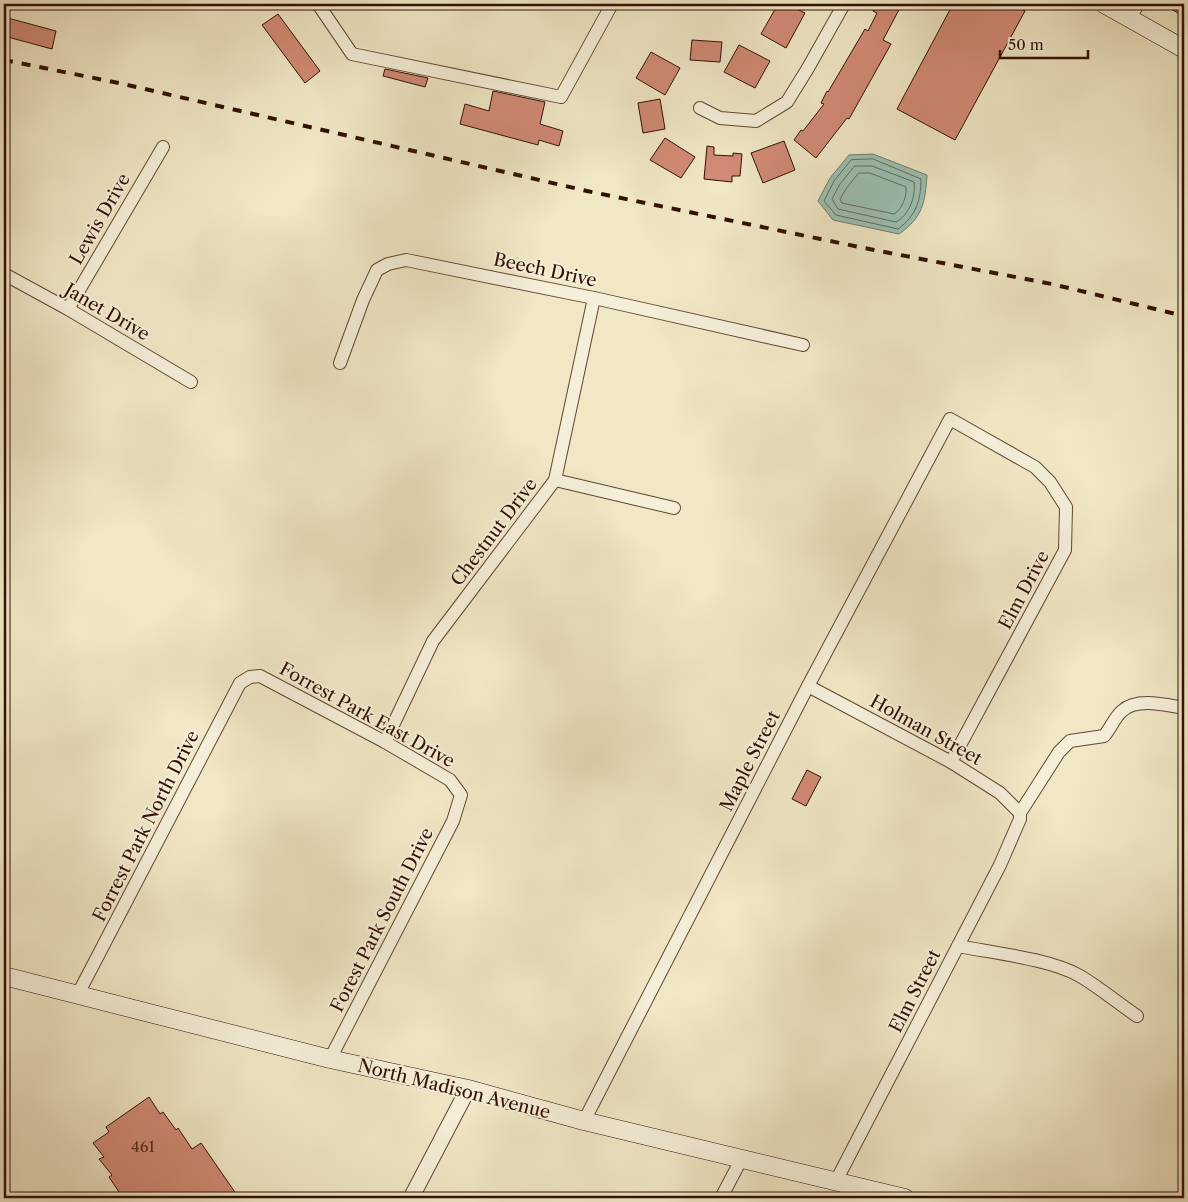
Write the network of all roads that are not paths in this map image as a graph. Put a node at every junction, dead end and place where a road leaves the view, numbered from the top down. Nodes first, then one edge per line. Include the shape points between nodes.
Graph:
1 (318, 4) edge
2 (612, 4) edge
3 (844, 4) edge
4 (1104, 4) edge
5 (1134, 11) edge
6 (1184, 49) edge
7 (700, 108) dead end
8 (163, 147) dead end
9 (4, 274) edge
10 (594, 298) junction
11 (68, 309) junction
12 (803, 345) dead end
13 (340, 362) dead end
14 (191, 382) dead end
15 (950, 419) joint
16 (555, 480) junction
17 (674, 508) dead end
18 (250, 677) joint
19 (808, 686) junction
20 (1184, 708) edge
21 (385, 742) junction
22 (951, 762) junction
23 (461, 795) joint
24 (1020, 814) junction
25 (958, 946) junction
26 (4, 976) edge
27 (78, 994) junction
28 (1137, 1016) dead end
29 (330, 1059) junction
30 (468, 1089) junction
31 (584, 1121) junction
32 (742, 1158) junction
33 (835, 1183) junction
34 (411, 1198) edge
35 (721, 1198) edge
36 (905, 1198) edge

1 - 2 street via 352,54 561,97
3 - 7 street via 787,102 756,121 720,118
4 - 5 main road
5 - 6 main road
8 - 11 street, Lewis Drive
9 - 11 street, Janet Drive
10 - 12 street, Beech Drive
10 - 13 street, Beech Drive via 406,260 388,264 378,270
10 - 16 street, Chestnut Drive
11 - 14 street, Janet Drive
15 - 19 street, Maple Street
15 - 22 street, Elm Drive via 1035,467 1050,482 1066,507 1065,550
16 - 17 street
16 - 21 street, Chestnut Drive via 433,640
18 - 21 street, Forrest Park East Drive via 260,676
18 - 27 street, Forrest Park North Drive via 240,684
19 - 22 street, Holman Street
19 - 31 street, Maple Street
20 - 24 street, Elm Street via 1139,703 1124,708 1104,736 1070,741 1059,752
21 - 23 street, Forrest Park East Drive via 450,780
22 - 24 street, Holman Street via 1000,793
23 - 29 street, Forest Park South Drive via 453,821
24 - 25 street, Elm Street via 1000,865
25 - 28 street via 1046,964 1080,976
25 - 33 street, Elm Street
26 - 27 main road, North Madison Avenue
27 - 29 main road, North Madison Avenue
29 - 30 main road, North Madison Avenue
30 - 31 main road, North Madison Avenue
30 - 34 street
31 - 32 main road, North Madison Avenue
32 - 33 main road, North Madison Avenue
32 - 35 street
33 - 36 main road, North Madison Avenue

